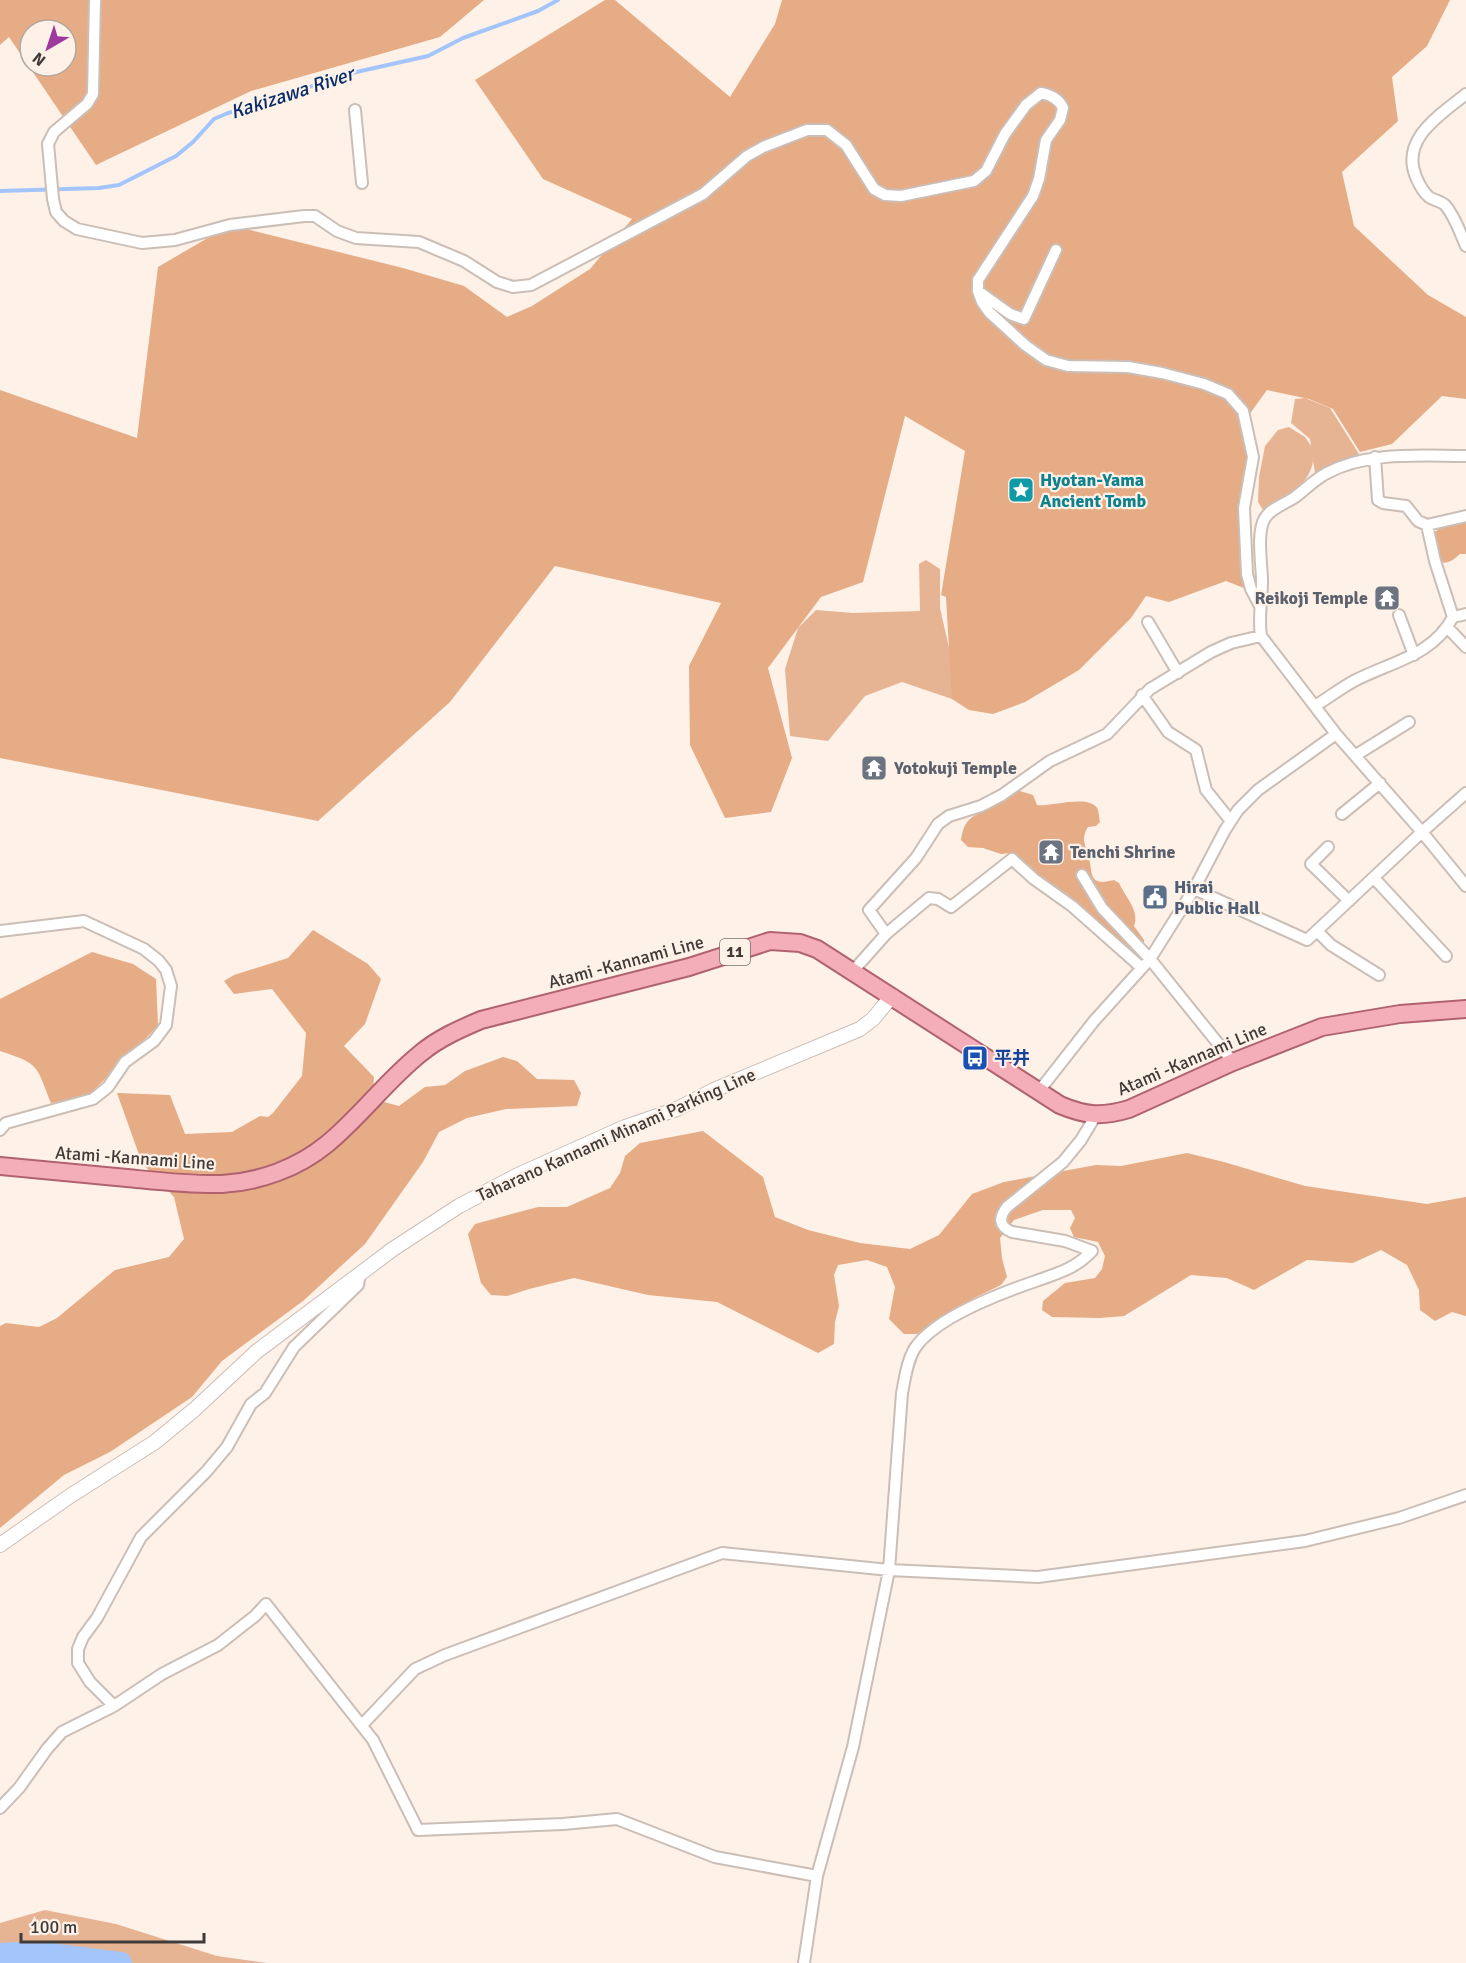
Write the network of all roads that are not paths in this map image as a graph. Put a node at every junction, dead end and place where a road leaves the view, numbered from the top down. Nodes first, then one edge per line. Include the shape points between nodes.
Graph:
1 (95, 0) edge
2 (1466, 94) edge
3 (355, 110) dead end
4 (362, 183) dead end
5 (1466, 246) edge
6 (1056, 250) dead end
7 (978, 291) junction
8 (1466, 456) edge
9 (1375, 457) junction
10 (1466, 516) edge
11 (1426, 525) junction
12 (1260, 606) junction
13 (1466, 614) edge
14 (1399, 615) dead end
15 (1453, 617) junction
16 (1148, 622) dead end
17 (1448, 628) junction
18 (1261, 636) junction
19 (1466, 647) edge
20 (1414, 655) junction
21 (1178, 673) junction
22 (1142, 695) junction
23 (1315, 706) junction
24 (1409, 722) dead end
25 (1336, 734) junction
26 (1356, 755) junction
27 (1380, 783) junction
28 (1466, 793) edge
29 (1342, 814) dead end
30 (1230, 820) junction
31 (1422, 832) junction
32 (1328, 846) dead end
33 (1082, 875) dead end
34 (1374, 878) junction
35 (1466, 886) edge
36 (1194, 889) junction
37 (1349, 901) junction
38 (1317, 931) junction
39 (0, 932) edge
40 (886, 934) junction
41 (1446, 956) dead end
42 (1150, 959) junction
43 (1142, 968) junction
44 (853, 971) junction
45 (1379, 975) dead end
46 (892, 996) junction
47 (1466, 1009) edge
48 (1233, 1062) junction
49 (1039, 1091) junction
50 (1096, 1115) junction
51 (0, 1130) edge
52 (0, 1166) edge
53 (360, 1273) junction
54 (1466, 1495) edge
55 (0, 1545) edge
56 (889, 1570) junction
57 (114, 1706) junction
58 (362, 1725) junction
59 (0, 1808) edge
60 (817, 1876) junction
61 (804, 1963) edge

1 - 7 street via 93,94 54,132 48,144 56,213 77,229 142,243 175,240 230,225 315,216 356,238 418,242 464,261 497,282 513,287 531,285 703,194 763,147 807,130 827,130 846,145 874,189 885,195 901,196 974,181 986,171 1026,105 1041,93 1049,94 1063,108 1046,140 1036,188 1018,222 981,272
2 - 5 street via 1419,135 1412,168 1424,192 1444,204
3 - 4 street
6 - 7 street via 1024,319 1010,314
7 - 12 street via 989,312 1046,360 1068,366 1128,366 1204,384 1228,394 1243,411 1253,457 1244,508 1244,536 1247,574
8 - 9 street
9 - 11 street via 1378,500 1406,506 1418,522
9 - 12 street via 1327,472 1265,518 1261,529
10 - 11 street
11 - 15 street
12 - 18 street
13 - 15 street
14 - 20 street
15 - 17 street
16 - 21 street
17 - 19 street
17 - 20 street
18 - 21 street via 1231,643
18 - 23 street
20 - 23 street via 1355,680
21 - 22 street
22 - 30 street via 1168,732 1196,750 1206,790
22 - 40 street via 1107,734 1050,761 1002,795 981,806 955,812 938,824 916,858 869,910
23 - 25 street
24 - 26 street
25 - 26 street
25 - 30 street via 1258,790
26 - 27 street
27 - 29 street
27 - 31 street
28 - 31 street
30 - 36 street
31 - 34 street
31 - 35 street
32 - 37 street via 1311,864
33 - 42 street via 1102,908
34 - 37 street
34 - 41 street
36 - 38 street via 1307,940
36 - 42 street
37 - 38 street
38 - 45 street via 1331,945
39 - 51 street via 84,921 136,944 153,956 166,970 171,986 167,1022 160,1034 125,1062 102,1094 6,1123
40 - 43 street via 929,898 951,907 1012,859
40 - 44 street
42 - 43 street
42 - 48 street
43 - 49 street
44 - 46 main road, Atami -Kannami Line / 11
44 - 52 main road, Atami -Kannami Line / 11 via 817,949 800,943 770,941 689,967 481,1020 422,1052 348,1126 304,1161 268,1175 223,1184
46 - 49 main road, Atami -Kannami Line / 11
46 - 53 main road, Taharano Kannami Minami Parking Line via 860,1029 518,1175 459,1206
47 - 48 main road, Atami -Kannami Line / 11 via 1400,1014 1322,1027
48 - 50 main road, Atami -Kannami Line / 11 via 1129,1108
49 - 50 main road, Atami -Kannami Line / 11 via 1060,1105
50 - 56 street via 1063,1162 1001,1214 1001,1224 1012,1232 1065,1241 1092,1251 1077,1265 957,1316 931,1331 914,1350 902,1393
53 - 55 main road, Taharano Kannami Minami Parking Line via 256,1352 155,1442
53 - 57 street via 358,1285 294,1347 265,1393 251,1404 227,1447 141,1536 83,1637 78,1663
54 - 56 street via 1399,1518 1305,1541 1038,1577
56 - 58 street via 723,1553 415,1669
56 - 60 street via 853,1747
57 - 58 street via 179,1664 218,1645 266,1604
57 - 59 street via 62,1732
58 - 60 street via 418,1830 617,1819 715,1857
60 - 61 street

